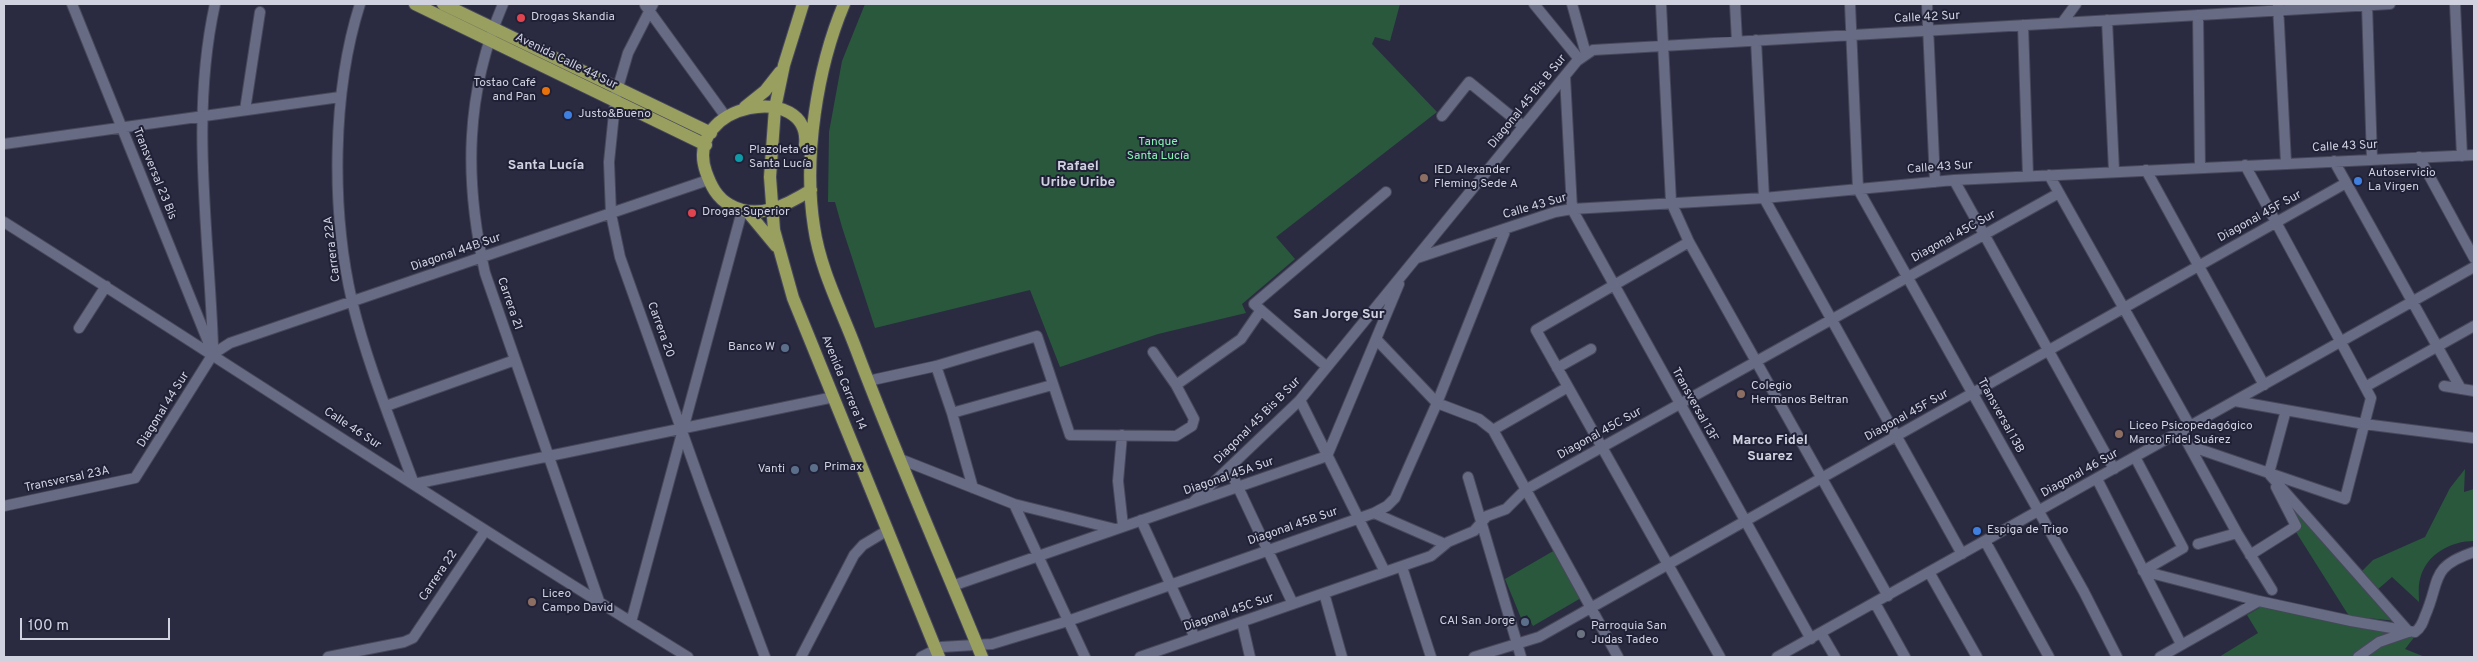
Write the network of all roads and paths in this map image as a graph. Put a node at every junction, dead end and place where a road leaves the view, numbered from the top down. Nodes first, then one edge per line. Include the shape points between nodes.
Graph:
1 (72, 4) edge
2 (215, 4) edge
3 (360, 4) edge
4 (415, 4) edge
5 (443, 4) edge
6 (503, 4) edge
7 (803, 4) edge
8 (844, 4) edge
9 (1534, 4) edge
10 (1572, 4) edge
11 (1661, 4) edge
12 (1735, 4) edge
13 (1850, 4) edge
14 (1927, 4) edge
15 (2076, 4) edge
16 (2390, 4) edge
17 (2455, 4) edge
18 (2367, 5) junction
19 (649, 6) edge
20 (2278, 7) edge
21 (260, 12) dead end
22 (2198, 15) junction
23 (2107, 20) junction
24 (2062, 23) junction
25 (2023, 25) junction
26 (1928, 30) junction
27 (490, 33) junction
28 (1852, 35) junction
29 (1756, 40) junction
30 (1738, 41) junction
31 (1663, 46) junction
32 (1582, 57) junction
33 (784, 66) junction
34 (1565, 76) junction
35 (616, 94) junction
36 (340, 97) junction
37 (743, 108) junction
38 (775, 108) junction
39 (245, 110) junction
40 (203, 116) junction
41 (1442, 116) dead end
42 (726, 117) junction
43 (1523, 126) junction
44 (122, 127) junction
45 (708, 139) junction
46 (4, 144) edge
47 (2474, 155) edge
48 (2462, 156) junction
49 (2419, 157) junction
50 (2372, 160) junction
51 (2334, 161) junction
52 (2286, 163) junction
53 (2245, 165) junction
54 (2200, 168) junction
55 (2146, 170) junction
56 (2114, 171) junction
57 (2049, 175) junction
58 (2028, 176) junction
59 (708, 180) junction
60 (1954, 180) junction
61 (1935, 182) junction
62 (2346, 183) junction
63 (1858, 189) junction
64 (808, 192) junction
65 (1386, 192) dead end
66 (2059, 193) junction
67 (1764, 198) junction
68 (1671, 202) junction
69 (772, 209) junction
70 (1572, 209) junction
71 (744, 211) junction
72 (611, 214) junction
73 (4, 222) edge
74 (2276, 222) junction
75 (1506, 229) junction
76 (1984, 235) junction
77 (1688, 242) junction
78 (778, 251) junction
79 (482, 258) junction
80 (1416, 258) junction
81 (2474, 258) edge
82 (2199, 266) junction
83 (2474, 268) edge
84 (1403, 274) junction
85 (1909, 277) junction
86 (1612, 285) junction
87 (106, 286) junction
88 (352, 301) junction
89 (2413, 302) junction
90 (1257, 307) junction
91 (2124, 308) junction
92 (1832, 321) junction
93 (2474, 326) edge
94 (79, 328) dead end
95 (1376, 339) junction
96 (2341, 342) junction
97 (2437, 346) junction
98 (1591, 349) dead end
99 (2048, 350) junction
100 (1153, 352) dead end
101 (213, 354) junction
102 (516, 360) junction
103 (1756, 363) junction
104 (936, 366) junction
105 (1326, 367) junction
106 (1558, 368) junction
107 (868, 381) junction
108 (1052, 385) junction
109 (1176, 385) junction
110 (2264, 385) junction
111 (2444, 386) dead end
112 (1568, 387) junction
113 (2365, 387) junction
114 (2462, 389) junction
115 (2474, 391) edge
116 (1973, 393) junction
117 (834, 397) junction
118 (1300, 400) junction
119 (1437, 402) junction
120 (2235, 402) junction
121 (1680, 405) junction
122 (386, 406) junction
123 (2286, 410) junction
124 (952, 413) junction
125 (2364, 424) junction
126 (682, 428) junction
127 (2186, 429) junction
128 (1493, 430) junction
129 (1122, 435) junction
130 (1896, 436) junction
131 (2474, 438) edge
132 (2190, 446) junction
133 (1602, 448) junction
134 (549, 456) junction
135 (1326, 456) junction
136 (2135, 457) junction
137 (900, 459) junction
138 (1229, 468) junction
139 (2114, 469) junction
140 (2269, 473) junction
141 (1468, 477) dead end
142 (135, 478) joint
143 (1821, 478) junction
144 (2097, 479) junction
145 (414, 484) junction
146 (1238, 487) junction
147 (973, 488) junction
148 (1525, 490) junction
149 (1192, 503) junction
150 (1014, 504) junction
151 (4, 506) edge
152 (2039, 511) junction
153 (1374, 513) junction
154 (1357, 518) junction
155 (1141, 520) junction
156 (1745, 521) junction
157 (1482, 524) junction
158 (1120, 528) junction
159 (888, 530) junction
160 (485, 531) junction
161 (2237, 533) junction
162 (1985, 541) junction
163 (1445, 544) junction
164 (2198, 544) dead end
165 (1268, 549) junction
166 (2474, 552) edge
167 (1962, 554) junction
168 (2250, 555) junction
169 (1038, 556) junction
170 (1668, 564) junction
171 (1402, 567) junction
172 (2143, 571) junction
173 (1385, 572) junction
174 (1929, 572) junction
175 (1169, 583) junction
176 (952, 586) junction
177 (2272, 590) dead end
178 (1324, 593) junction
179 (1888, 596) junction
180 (2259, 601) junction
181 (1875, 603) junction
182 (600, 604) junction
183 (1294, 604) junction
184 (1591, 608) junction
185 (1068, 621) junction
186 (631, 622) junction
187 (1242, 622) junction
188 (2409, 632) junction
189 (1821, 633) junction
190 (1195, 638) junction
191 (1810, 639) junction
192 (2181, 644) junction
193 (1517, 645) junction
194 (980, 651) edge
195 (938, 653) edge
196 (1158, 654) edge
197 (328, 657) edge
198 (688, 657) edge
199 (765, 657) edge
200 (801, 657) edge
201 (920, 657) edge
202 (1085, 657) edge
203 (1140, 657) edge
204 (1250, 657) edge
205 (1342, 657) edge
206 (1431, 657) edge
207 (1474, 657) edge
208 (1521, 657) edge
209 (1618, 657) edge
210 (1720, 657) edge
211 (1777, 657) edge
212 (1835, 657) edge
213 (1905, 657) edge
214 (1977, 657) edge
215 (2049, 657) edge
216 (2118, 657) edge
217 (2160, 657) edge
218 (2358, 657) edge

1 - 44 street, Transversal 23 Bis
2 - 40 street
3 - 36 street, Carrera 22A via 345,61
4 - 27 main road, Avenida Calle 44 Sur
5 - 27 main road, Avenida Calle 44 Sur
6 - 27 street, Carrera 21
7 - 33 main road, Avenida Carrera 14
8 - 64 main road, Avenida Carrera 14 via 833,34 818,101
9 - 32 street
10 - 32 street
11 - 31 street
12 - 30 street
13 - 28 street
14 - 26 street
15 - 24 street
16 - 18 street, Calle 42 Sur
17 - 48 street
18 - 20 street, Calle 42 Sur
18 - 50 street
19 - 35 street, Carrera 20 via 628,53
19 - 42 street
20 - 22 street, Calle 42 Sur
20 - 52 street
21 - 39 street
22 - 23 street, Calle 42 Sur
22 - 54 street
23 - 24 street, Calle 42 Sur
23 - 56 street
24 - 25 street, Calle 42 Sur
25 - 26 street, Calle 42 Sur
25 - 58 street
26 - 28 street, Calle 42 Sur
26 - 61 street
27 - 35 main road, Avenida Calle 44 Sur
27 - 79 street, Carrera 21 via 473,110 474,206
28 - 29 street, Calle 42 Sur
28 - 63 street
29 - 30 street, Calle 42 Sur
29 - 67 street
30 - 31 street, Calle 42 Sur
31 - 32 street, Calle 42 Sur via 1599,49
31 - 68 street
32 - 34 street, Diagonal 45 Bis B Sur
33 - 37 main road via 765,91
33 - 38 main road, Avenida Carrera 14
34 - 43 street, Diagonal 45 Bis B Sur
34 - 70 street
35 - 45 main road, Avenida Calle 44 Sur
35 - 72 street, Carrera 20 via 609,162
36 - 39 street
36 - 88 street, Carrera 22A via 341,213
37 - 38 main road
37 - 42 main road
38 - 64 main road, Avenida Carrera 14 via 794,117 805,130
38 - 69 main road, Avenida Carrera 14 via 770,177
39 - 40 street
40 - 44 street
40 - 101 street via 204,220
41 - 43 street via 1469,82
42 - 45 main road
43 - 80 street, Diagonal 45 Bis B Sur
44 - 46 street
44 - 101 street, Transversal 23 Bis
45 - 59 main road via 704,162
47 - 48 street, Calle 43 Sur
48 - 49 street, Calle 43 Sur
49 - 50 street, Calle 43 Sur
49 - 81 street
50 - 51 street, Calle 43 Sur
51 - 52 street, Calle 43 Sur
51 - 62 street
52 - 53 street, Calle 43 Sur
53 - 54 street, Calle 43 Sur
53 - 74 street
54 - 55 street, Calle 43 Sur
55 - 56 street, Calle 43 Sur
55 - 82 street
56 - 57 street, Calle 43 Sur
57 - 58 street, Calle 43 Sur
57 - 66 street
58 - 60 street, Calle 43 Sur
59 - 71 main road via 718,196
59 - 72 street, Diagonal 44B Sur
60 - 61 street, Calle 43 Sur
60 - 76 street
61 - 63 street, Calle 43 Sur
62 - 74 street, Diagonal 45F Sur
62 - 89 street
63 - 67 street, Calle 43 Sur
63 - 85 street, Transversal 13B
64 - 69 main road
64 - 107 main road, Avenida Carrera 14 via 817,244
65 - 90 street
66 - 76 street, Diagonal 45C Sur
66 - 91 street
67 - 68 street, Calle 43 Sur
67 - 92 street
68 - 70 street, Calle 43 Sur
68 - 77 street
69 - 71 main road
69 - 78 main road, Avenida Carrera 14
70 - 75 street, Calle 43 Sur
70 - 86 street, Transversal 13F
71 - 78 main road
71 - 126 street
72 - 79 street, Diagonal 44B Sur
72 - 126 street, Carrera 20 via 620,257
73 - 87 street, Calle 46 Sur
74 - 82 street, Diagonal 45F Sur
74 - 96 street
75 - 80 street, Calle 43 Sur
75 - 119 street, Diagonal 45B Sur
76 - 85 street, Diagonal 45C Sur
76 - 99 street
77 - 86 street
77 - 103 street
78 - 117 main road, Avenida Carrera 14 via 793,298
79 - 88 street, Diagonal 44B Sur
79 - 102 street, Carrera 21
80 - 84 street, Diagonal 45 Bis B Sur
82 - 91 street, Diagonal 45F Sur
82 - 110 street
83 - 89 street, Diagonal 46 Sur
84 - 95 street
84 - 105 street, Diagonal 45 Bis B Sur
85 - 92 street, Diagonal 45C Sur
85 - 116 street, Transversal 13B
86 - 106 street via 1536,330
86 - 121 street, Transversal 13F
87 - 94 street
87 - 101 street, Calle 46 Sur
88 - 101 street, Diagonal 44B Sur via 239,339
88 - 122 street, Carrera 22A
89 - 96 street, Diagonal 46 Sur
89 - 97 street
90 - 105 street
90 - 109 street via 1241,339
91 - 99 street, Diagonal 45F Sur
91 - 127 street
92 - 103 street, Diagonal 45C Sur
92 - 130 street
93 - 97 street
95 - 119 street
95 - 135 street
96 - 110 street, Diagonal 46 Sur
96 - 113 street
97 - 113 street
97 - 114 street
98 - 106 street
99 - 116 street, Diagonal 45F Sur
99 - 139 street
100 - 109 street
101 - 142 street, Diagonal 44 Sur
101 - 145 street, Calle 46 Sur
102 - 122 street
102 - 134 street, Carrera 21
103 - 121 street, Diagonal 45C Sur
103 - 143 street
104 - 107 street
104 - 108 street via 1037,336
104 - 124 street
105 - 118 street, Diagonal 45 Bis B Sur
106 - 112 street
107 - 137 main road, Avenida Carrera 14
108 - 124 street
108 - 129 street via 1070,435
109 - 129 street via 1194,419 1185,433 1176,436
110 - 120 street, Diagonal 46 Sur
111 - 114 street
112 - 128 street
112 - 133 street
113 - 125 street via 2371,398
114 - 115 street
116 - 130 street, Diagonal 45F Sur
116 - 152 street, Transversal 13B
117 - 126 street
117 - 159 main road, Avenida Carrera 14
118 - 135 street
118 - 138 street, Diagonal 45 Bis B Sur
119 - 128 street via 1479,419
119 - 153 street, Diagonal 45B Sur via 1396,498
120 - 123 street
120 - 127 street, Diagonal 46 Sur
121 - 133 street, Diagonal 45C Sur
121 - 156 street, Transversal 13F
122 - 145 street, Carrera 22A
123 - 125 street
123 - 140 street
124 - 147 street
125 - 131 street
125 - 140 street via 2345,499
126 - 134 street
126 - 186 street
126 - 199 street, Carrera 20
127 - 132 street
127 - 136 street, Diagonal 46 Sur
128 - 148 street
129 - 158 street via 1118,481
130 - 143 street, Diagonal 45F Sur
130 - 167 street
132 - 140 street
132 - 161 street
133 - 148 street, Diagonal 45C Sur
133 - 170 street
134 - 145 street
134 - 182 street, Carrera 21
135 - 146 street, Diagonal 45A Sur
135 - 154 street
136 - 139 street, Diagonal 46 Sur
136 - 172 street via 2183,548
137 - 147 street
137 - 176 main road, Avenida Carrera 14
138 - 146 street
138 - 149 street, Diagonal 45 Bis B Sur
139 - 144 street, Diagonal 46 Sur
140 - 168 street via 2296,526
140 - 188 street
141 - 157 street
142 - 151 street, Transversal 23A
143 - 156 street, Diagonal 45F Sur
143 - 179 street
144 - 152 street, Diagonal 46 Sur
144 - 172 street
145 - 160 street, Calle 46 Sur
146 - 149 street, Diagonal 45A Sur
146 - 165 street
147 - 150 street
148 - 157 street, Diagonal 45C Sur via 1506,509 1487,516
148 - 184 street
149 - 155 street, Diagonal 45A Sur
150 - 158 street
150 - 169 street
152 - 162 street, Diagonal 46 Sur
152 - 216 street, Transversal 13B
153 - 154 street, Diagonal 45B Sur
153 - 163 street
154 - 165 street, Diagonal 45B Sur
154 - 173 street
155 - 158 street, Diagonal 45A Sur
155 - 175 street
156 - 170 street, Diagonal 45F Sur
156 - 191 street, Transversal 13F
157 - 163 street, Diagonal 45C Sur
157 - 193 street
158 - 169 street, Diagonal 45A Sur
159 - 195 main road, Avenida Carrera 14
159 - 200 street via 863,545 854,555
160 - 182 street, Calle 46 Sur
160 - 197 street, Carrera 22 via 414,636 404,642
161 - 164 street
161 - 168 street
162 - 167 street, Diagonal 46 Sur
162 - 215 street
163 - 171 street, Diagonal 45C Sur via 1431,556
165 - 175 street, Diagonal 45B Sur
165 - 183 street
166 - 188 street via 2443,568 2434,582 2419,629
167 - 174 street, Diagonal 46 Sur
168 - 177 street
169 - 176 street, Diagonal 45A Sur
169 - 185 street
170 - 184 street, Diagonal 45F Sur
170 - 210 street
171 - 173 street, Diagonal 45C Sur
171 - 206 street
172 - 180 street
172 - 192 street
173 - 178 street, Diagonal 45C Sur
174 - 179 street, Diagonal 46 Sur
174 - 214 street
175 - 185 street, Diagonal 45B Sur
175 - 190 street
176 - 194 main road, Avenida Carrera 14
178 - 183 street, Diagonal 45C Sur
178 - 205 street
179 - 181 street, Diagonal 46 Sur
180 - 188 street
180 - 192 street
181 - 189 street, Diagonal 46 Sur
181 - 213 street
182 - 186 street, Calle 46 Sur
183 - 187 street, Diagonal 45C Sur
184 - 193 street, Diagonal 45F Sur via 1539,637
184 - 209 street
185 - 194 street, Diagonal 45B Sur via 998,642
185 - 202 street
186 - 198 street, Calle 46 Sur
187 - 190 street, Diagonal 45C Sur
187 - 204 street
188 - 218 street via 2379,642
189 - 191 street, Diagonal 46 Sur
189 - 212 street
190 - 196 street, Diagonal 45C Sur
191 - 211 street, Diagonal 46 Sur
192 - 217 street
193 - 207 street, Diagonal 45F Sur
193 - 208 street
194 - 195 street, Diagonal 45B Sur via 945,646
195 - 201 street, Diagonal 45B Sur
196 - 203 street, Diagonal 45C Sur

